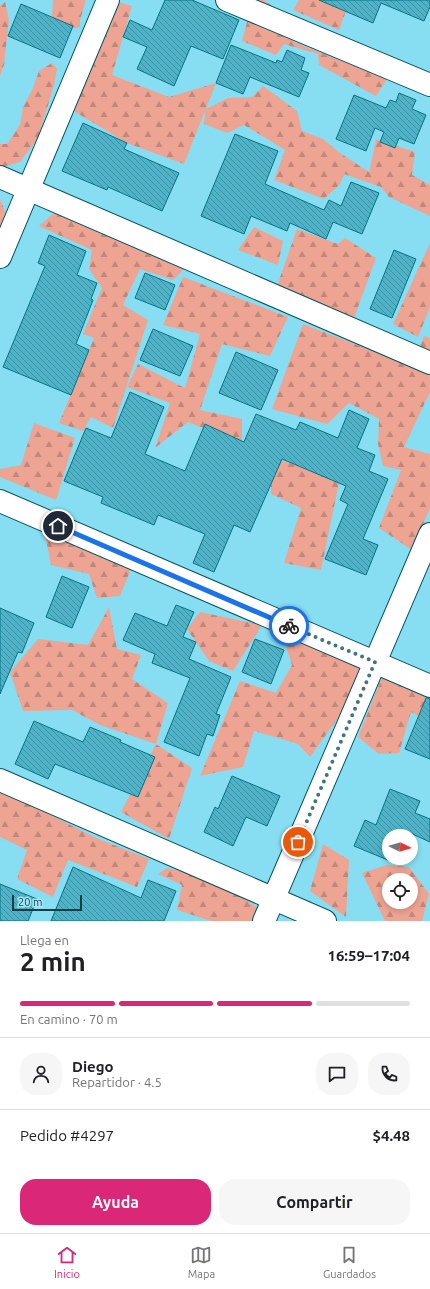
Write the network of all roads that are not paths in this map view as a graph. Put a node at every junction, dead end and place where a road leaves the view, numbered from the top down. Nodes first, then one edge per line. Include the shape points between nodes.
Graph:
1 (108, 0) edge
2 (227, 0) edge
3 (430, 85) edge
4 (0, 177) edge
5 (28, 189) junction
6 (0, 257) edge
7 (430, 363) edge
8 (0, 501) edge
9 (430, 534) edge
10 (375, 662) junction
11 (430, 686) edge
12 (0, 780) edge
13 (273, 899) junction
14 (264, 921) edge
15 (325, 921) edge

1 - 5 street
2 - 3 street
4 - 5 street
5 - 6 street
5 - 7 street
8 - 10 street
9 - 10 street
10 - 11 street
10 - 13 street
12 - 13 street
13 - 14 street
13 - 15 street

